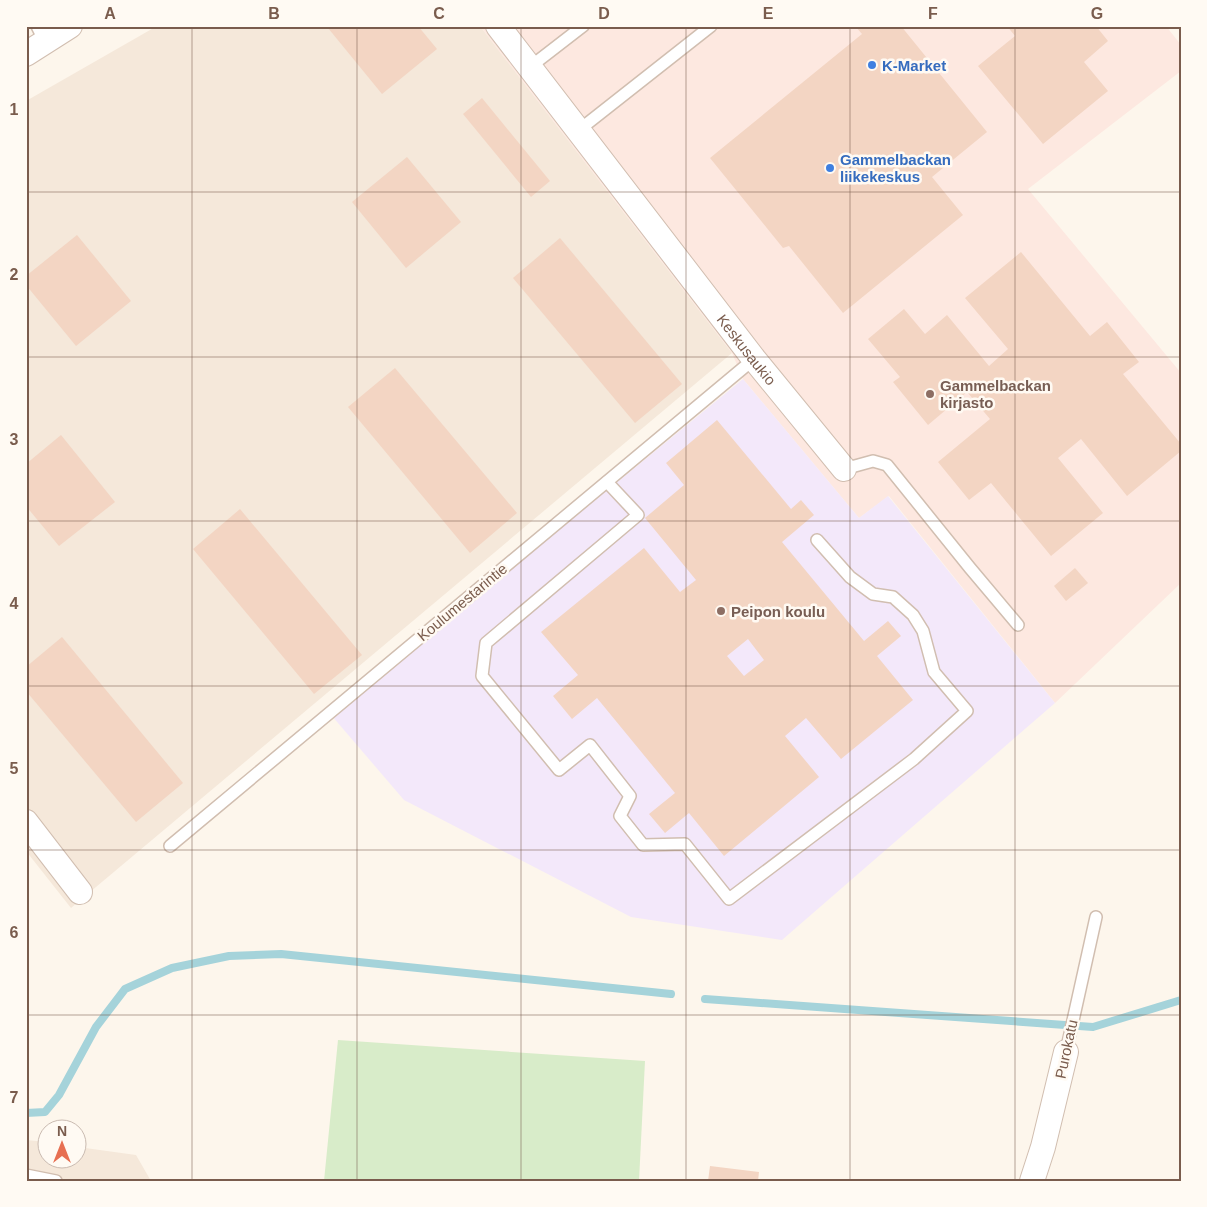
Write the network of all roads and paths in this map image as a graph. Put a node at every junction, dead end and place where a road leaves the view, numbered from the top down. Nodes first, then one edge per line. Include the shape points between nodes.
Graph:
1 (70, 26) edge
2 (498, 26) edge
3 (583, 26) edge
4 (711, 26) edge
5 (36, 41) edge
6 (530, 67) junction
7 (579, 130) junction
8 (754, 359) junction
9 (844, 469) joint
10 (607, 482) junction
11 (816, 540) dead end
12 (1018, 625) dead end
13 (26, 822) edge
14 (170, 846) dead end
15 (80, 892) dead end
16 (1096, 917) dead end
17 (1066, 1052) joint
18 (26, 1175) edge
19 (56, 1181) edge
20 (1032, 1181) edge

1 - 5 street
2 - 6 street, Keskusaukio
3 - 6 lane
4 - 7 lane
6 - 7 street, Keskusaukio
7 - 8 street, Keskusaukio
8 - 9 street, Keskusaukio
8 - 10 lane, Koulumestarintie
9 - 12 lane, Keskusaukio via 873,461 887,465
10 - 11 lane via 638,515 486,643 482,676 558,770 590,745 630,796 620,816 643,845 685,844 729,899 914,759 967,711 934,672 923,631 913,615 893,597 873,594 850,577
10 - 14 lane, Koulumestarintie
13 - 15 street
16 - 17 lane, Purokatu
17 - 20 street, Purokatu
18 - 19 lane

